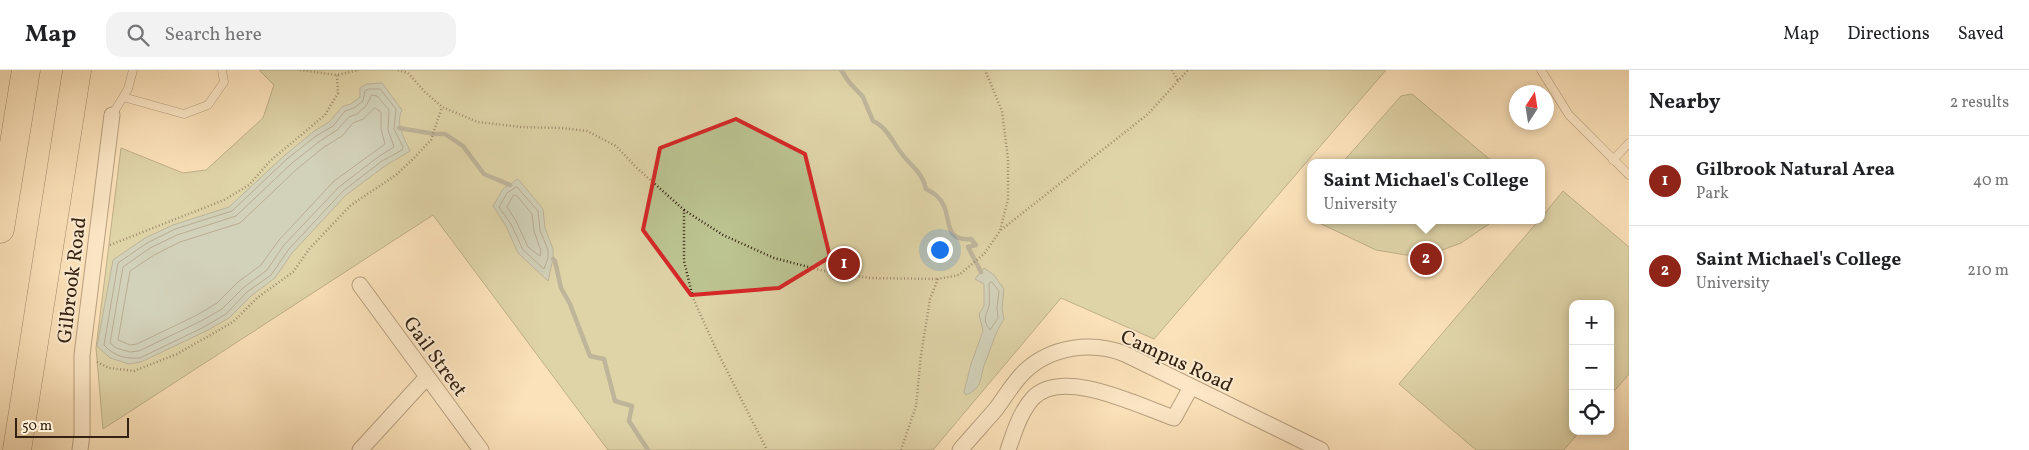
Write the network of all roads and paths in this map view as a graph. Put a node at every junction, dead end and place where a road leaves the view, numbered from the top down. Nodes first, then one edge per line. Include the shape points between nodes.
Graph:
1 (26, 70) edge
2 (77, 70) edge
3 (133, 70) edge
4 (222, 70) edge
5 (300, 70) edge
6 (359, 70) edge
7 (398, 70) edge
8 (985, 70) edge
9 (1172, 70) edge
10 (1188, 70) edge
11 (1541, 70) edge
12 (337, 75) junction
13 (1178, 81) junction
14 (123, 98) junction
15 (442, 107) junction
16 (112, 115) joint
17 (1629, 143) edge
18 (1613, 160) junction
19 (1629, 175) edge
20 (684, 210) junction
21 (0, 229) edge
22 (1000, 231) junction
23 (96, 246) junction
24 (938, 278) junction
25 (360, 286) dead end
26 (82, 355) junction
27 (426, 378) junction
28 (1192, 387) junction
29 (17, 450) edge
30 (80, 450) edge
31 (360, 450) edge
32 (481, 450) edge
33 (768, 450) edge
34 (901, 450) edge
35 (960, 450) edge
36 (1008, 450) edge
37 (1321, 450) edge

1 - 21 highway
2 - 29 highway
3 - 14 lane
4 - 14 lane via 224,82 208,105 184,114
5 - 12 path
6 - 12 path
7 - 15 path via 408,73
8 - 22 path via 1002,111 1008,159 1008,199
9 - 13 path
10 - 13 path
11 - 18 lane via 1569,115
12 - 23 path via 338,93 325,115 270,161 249,185 224,200 115,244
13 - 22 path via 1148,114
14 - 16 lane
15 - 20 path via 478,122 587,131 616,146
15 - 26 path via 431,140 396,175 351,205 315,242 293,272 256,298 233,322 177,354 134,371 109,368
16 - 23 street, Gilbrook Road
17 - 18 lane
18 - 19 lane
20 - 24 path via 723,235 774,258 824,272 870,278
20 - 33 path via 684,261 694,298 716,349
22 - 24 path via 984,254 959,274
23 - 26 street, Gilbrook Road
24 - 34 path via 928,308 916,406
25 - 27 street, Gail Street
26 - 30 street, Gilbrook Road
27 - 31 street
27 - 32 street, Gail Street
28 - 35 street, Campus Road via 1118,352 1087,347 1064,350 1043,358 1026,371
28 - 36 street via 1174,418 1083,387 1050,388 1040,392 1025,409
28 - 37 street, Campus Road

